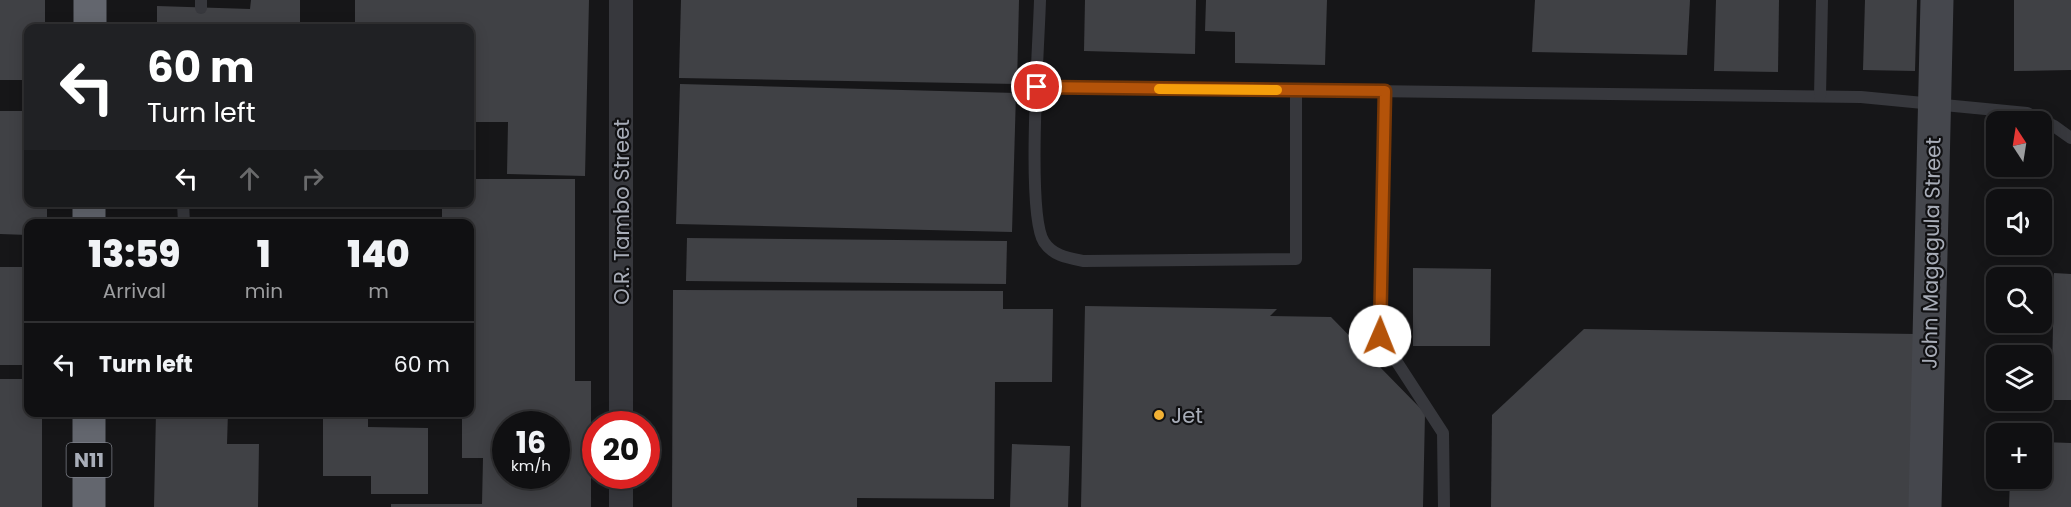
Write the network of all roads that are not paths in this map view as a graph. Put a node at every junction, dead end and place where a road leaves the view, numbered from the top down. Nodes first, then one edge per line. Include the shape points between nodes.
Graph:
1 (90, 0) edge
2 (621, 0) edge
3 (1040, 0) edge
4 (1822, 0) edge
5 (1937, 0) edge
6 (90, 24) edge
7 (1037, 87) junction
8 (1296, 91) junction
9 (1385, 91) junction
10 (1820, 96) junction
11 (1934, 102) junction
12 (2071, 138) edge
13 (621, 411) edge
14 (89, 417) edge
15 (621, 489) edge
16 (89, 507) edge
17 (621, 507) edge
18 (1444, 507) edge
19 (1925, 507) edge

1 - 6 highway
2 - 13 street, O.R. Tambo Street
3 - 7 lane
4 - 10 lane
5 - 11 street, John Magagula Street
7 - 8 lane
7 - 8 lane via 1035,173 1039,231 1044,243 1059,256 1084,261 1296,259
8 - 9 lane
9 - 10 lane
9 - 18 lane via 1380,336 1443,433
10 - 11 lane
11 - 12 lane via 2027,114
11 - 19 street, John Magagula Street
14 - 16 highway, N11
15 - 17 street

